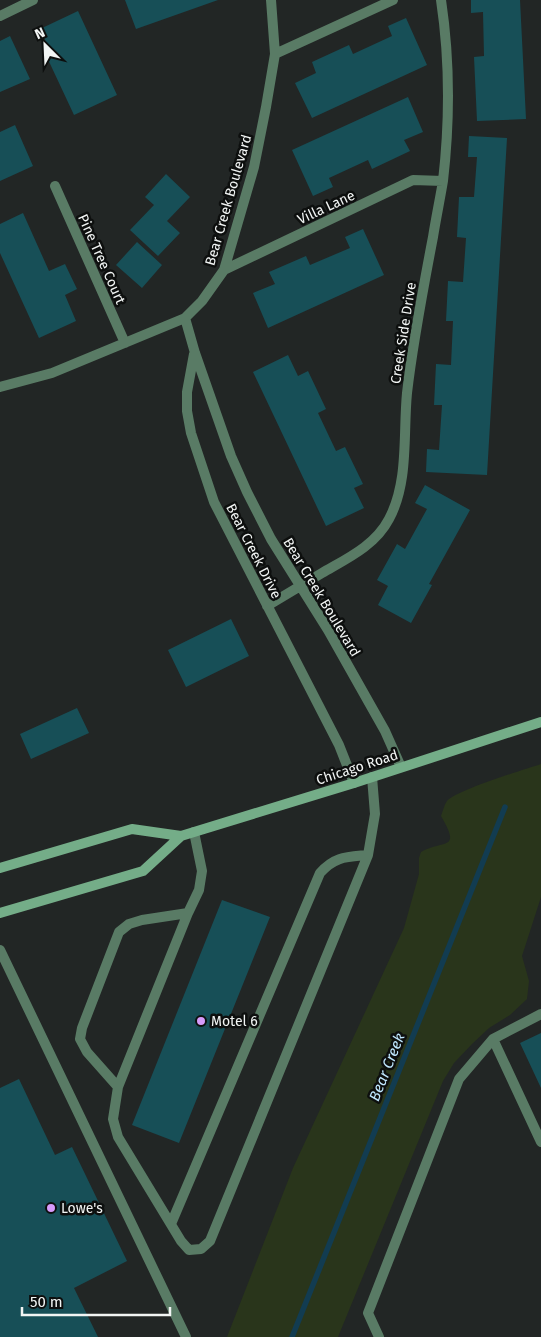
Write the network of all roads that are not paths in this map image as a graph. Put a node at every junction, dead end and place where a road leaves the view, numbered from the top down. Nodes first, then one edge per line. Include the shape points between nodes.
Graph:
1 (33, 0) edge
2 (271, 0) edge
3 (393, 0) edge
4 (441, 0) edge
5 (0, 16) edge
6 (275, 54) junction
7 (443, 182) junction
8 (54, 186) dead end
9 (224, 270) junction
10 (185, 318) junction
11 (125, 343) junction
12 (195, 353) junction
13 (0, 387) edge
14 (300, 586) junction
15 (267, 606) junction
16 (541, 722) edge
17 (401, 767) junction
18 (372, 777) junction
19 (354, 783) junction
20 (194, 832) junction
21 (181, 836) junction
22 (368, 855) junction
23 (0, 868) edge
24 (0, 913) edge
25 (188, 913) junction
26 (0, 950) edge
27 (541, 1014) edge
28 (492, 1039) junction
29 (118, 1087) junction
30 (541, 1142) edge
31 (171, 1224) junction
32 (186, 1337) edge
33 (379, 1337) edge

1 - 5 street
2 - 6 street, Bear Creek Boulevard
3 - 6 street
4 - 7 street, Creek Side Drive via 449,69
6 - 9 street, Bear Creek Boulevard via 254,168
7 - 9 street, Villa Lane via 413,180
7 - 14 street, Creek Side Drive via 416,329 408,384 402,476 396,502 389,520 363,549
8 - 11 street, Pine Tree Court
9 - 10 street, Bear Creek Boulevard via 202,302
10 - 11 street, Bear Creek Boulevard
10 - 12 street, Bear Creek Drive
11 - 13 street, Bear Creek Boulevard via 52,373
12 - 14 street, Bear Creek Boulevard via 247,492
12 - 15 street, Bear Creek Drive via 187,392 191,433 214,502
14 - 15 street, Creek Side Drive
14 - 17 street, Bear Creek Boulevard via 385,731
15 - 19 street, Bear Creek Drive via 339,745
16 - 17 main road, Chicago Road
17 - 18 main road, Chicago Road
18 - 19 main road, Chicago Road
18 - 22 street via 375,814
19 - 20 main road, Chicago Road
20 - 21 main road, Chicago Road
20 - 25 street via 202,871 200,890
21 - 23 main road, Chicago Road via 132,829
21 - 24 main road, Chicago Road via 143,870
22 - 31 street via 339,858 327,864 320,873
22 - 31 street via 210,1241 201,1249 189,1250
25 - 29 street
25 - 29 street via 142,920 118,932 80,1040
26 - 32 street
27 - 28 street
28 - 30 street
28 - 33 street via 459,1079 385,1266 368,1313
29 - 31 street via 113,1120 118,1137

